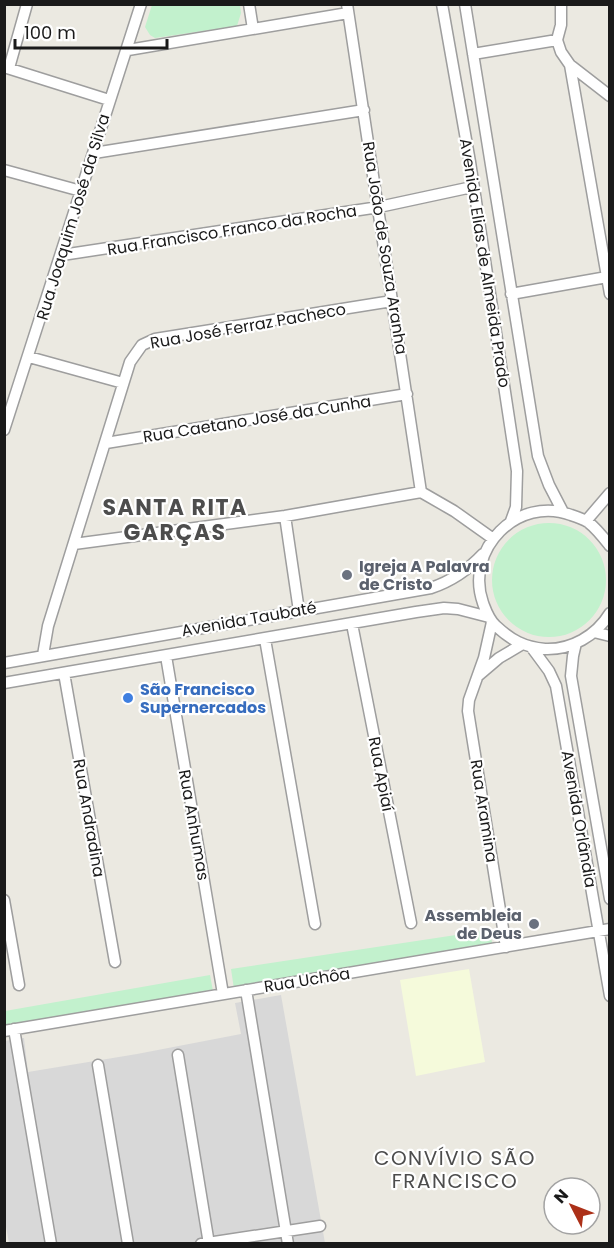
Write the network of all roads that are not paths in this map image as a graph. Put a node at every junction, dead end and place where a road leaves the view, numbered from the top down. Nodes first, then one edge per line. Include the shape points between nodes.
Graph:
1 (27, 4) edge
2 (141, 4) edge
3 (249, 4) edge
4 (442, 4) edge
5 (465, 4) edge
6 (561, 4) edge
7 (348, 9) edge
8 (253, 29) junction
9 (557, 40) junction
10 (128, 50) junction
11 (473, 54) junction
12 (570, 65) junction
13 (7, 68) edge
14 (609, 96) edge
15 (110, 100) junction
16 (364, 110) junction
17 (94, 153) junction
18 (4, 170) edge
19 (472, 187) junction
20 (81, 191) junction
21 (379, 207) junction
22 (62, 255) junction
23 (607, 277) junction
24 (511, 294) junction
25 (609, 294) edge
26 (392, 301) junction
27 (29, 357) junction
28 (123, 383) junction
29 (407, 394) junction
30 (6, 416) edge
31 (4, 430) edge
32 (106, 442) junction
33 (421, 492) junction
34 (609, 493) edge
35 (563, 512) junction
36 (285, 516) junction
37 (586, 520) junction
38 (511, 521) junction
39 (492, 538) junction
40 (74, 544) junction
41 (609, 546) edge
42 (483, 554) junction
43 (300, 611) junction
44 (609, 613) edge
45 (490, 619) junction
46 (352, 624) junction
47 (214, 626) junction
48 (594, 632) junction
49 (609, 636) edge
50 (265, 639) junction
51 (576, 643) junction
52 (217, 646) junction
53 (527, 646) junction
54 (43, 655) junction
55 (166, 656) junction
56 (4, 663) edge
57 (64, 673) junction
58 (479, 676) junction
59 (4, 683) edge
60 (609, 898) edge
61 (4, 900) edge
62 (411, 923) dead end
63 (315, 924) dead end
64 (604, 930) edge
65 (506, 947) junction
66 (115, 962) dead end
67 (19, 985) dead end
68 (246, 990) junction
69 (223, 994) junction
70 (609, 996) edge
71 (10, 1030) edge
72 (178, 1055) dead end
73 (98, 1065) dead end
74 (320, 1226) dead end
75 (286, 1229) junction
76 (206, 1243) edge
77 (51, 1244) edge
78 (128, 1244) edge
79 (288, 1244) edge

1 - 13 street
2 - 10 street, Rua Joaquim José da Silva
3 - 8 street
4 - 19 street, Avenida Elias de Almeida Prado
5 - 11 street, Avenida Elias de Almeida Prado
6 - 9 street
7 - 8 street
7 - 16 street, Rua João de Souza Aranha
8 - 10 street
9 - 11 street
9 - 12 street
10 - 15 street, Rua Joaquim José da Silva
11 - 24 street, Avenida Elias de Almeida Prado
12 - 14 street
12 - 23 street
13 - 15 street
15 - 17 street, Rua Joaquim José da Silva
16 - 17 street
16 - 21 street, Rua João de Souza Aranha
17 - 20 street, Rua Joaquim José da Silva
18 - 20 street
19 - 21 street, Rua Francisco Franco da Rocha
19 - 38 street, Avenida Elias de Almeida Prado via 517,471 516,507
20 - 22 street, Rua Joaquim José da Silva
21 - 22 street, Rua Francisco Franco da Rocha
21 - 26 street, Rua João de Souza Aranha
22 - 27 street, Rua Joaquim José da Silva
23 - 24 street
23 - 25 street
24 - 35 street, Avenida Elias de Almeida Prado via 538,456
26 - 28 street, Rua José Ferraz Pacheco via 147,341 130,362
26 - 29 street, Rua João de Souza Aranha
27 - 28 street
27 - 30 street, Rua Joaquim José da Silva
28 - 32 street, Rua José Ferraz Pacheco
29 - 32 street, Rua Caetano José da Cunha
29 - 33 street, Rua João de Souza Aranha
30 - 31 street, Rua Joaquim José da Silva
32 - 40 street, Rua José Ferraz Pacheco
33 - 36 street
33 - 39 street
34 - 37 street
35 - 37 street
35 - 38 street via 534,511
36 - 40 street
36 - 43 street
37 - 41 street
38 - 39 street
39 - 42 street
40 - 54 street, Rua José Ferraz Pacheco
42 - 43 street, Avenida Taubaté via 460,575 431,588
42 - 45 street via 478,574 480,594
43 - 47 street, Avenida Taubaté
44 - 48 street
45 - 46 street, Avenida Taubaté via 444,608
45 - 53 street, Avenida Orlândia via 506,636
45 - 58 street, Rua Aramina
46 - 50 street, Avenida Taubaté
46 - 62 street, Rua Apiaí
47 - 52 street
47 - 54 street, Avenida Taubaté
48 - 49 street
48 - 51 street
50 - 52 street, Avenida Taubaté
50 - 63 street
51 - 53 street via 556,649
51 - 60 street, Avenida Orlândia via 571,676
52 - 55 street, Avenida Taubaté
53 - 58 street, Rua Aramina via 499,658
53 - 64 street, Avenida Orlândia via 549,671 556,686
54 - 56 street, Avenida Taubaté
55 - 57 street, Avenida Taubaté
55 - 69 street, Rua Anhumas
57 - 59 street, Avenida Taubaté
57 - 66 street, Rua Andradina
58 - 65 street, Rua Aramina via 468,711
61 - 67 street
64 - 65 street, Rua Uchôa
64 - 70 street, Avenida Orlândia
65 - 68 street, Rua Uchôa
68 - 69 street, Rua Uchôa
68 - 75 street
69 - 71 street, Rua Uchôa
71 - 77 street via 17,1048
72 - 76 street
73 - 78 street
74 - 75 street
75 - 76 street
75 - 79 street

